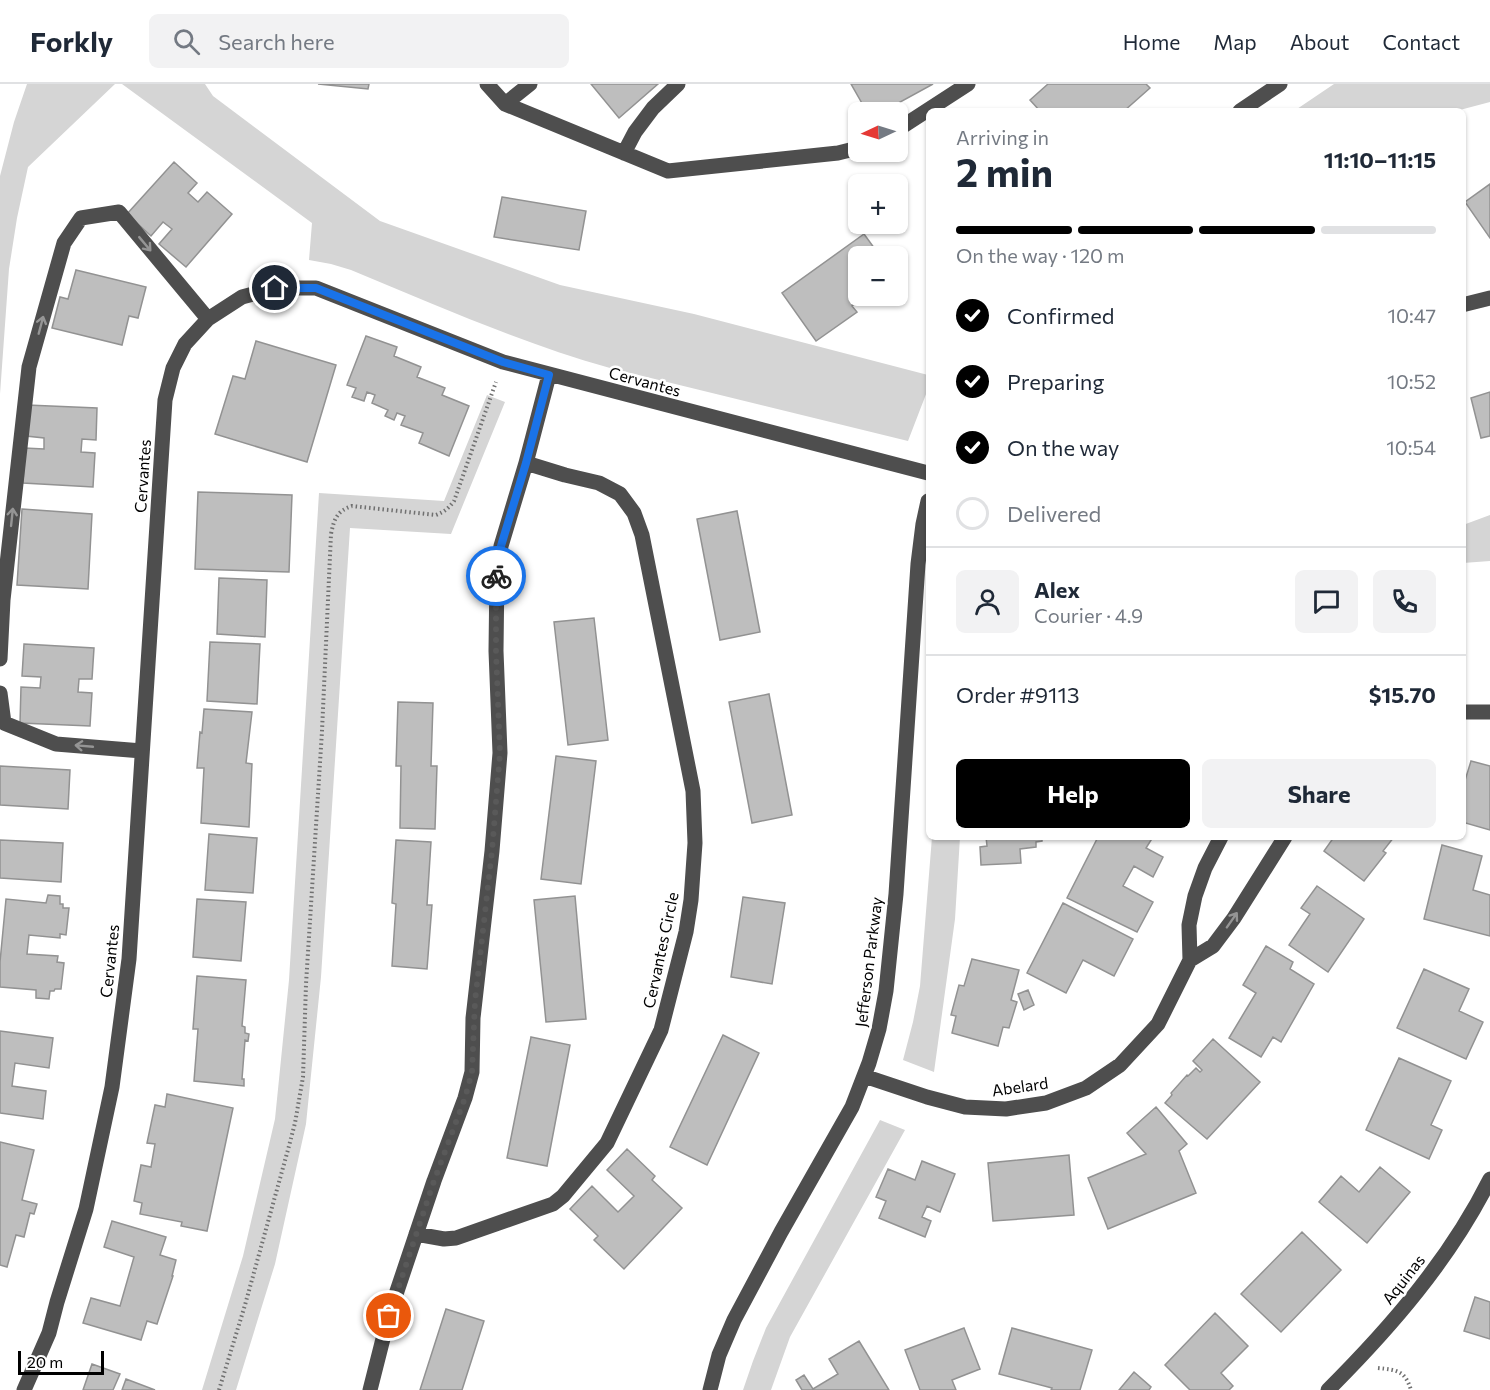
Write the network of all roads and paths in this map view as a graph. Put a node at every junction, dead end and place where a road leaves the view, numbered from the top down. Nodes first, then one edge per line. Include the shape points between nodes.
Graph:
1 (487, 84) edge
2 (530, 84) edge
3 (678, 84) edge
4 (968, 84) edge
5 (1280, 84) edge
6 (505, 104) junction
7 (931, 108) edge
8 (1244, 108) edge
9 (926, 111) edge
10 (908, 123) edge
11 (848, 150) edge
12 (624, 153) junction
13 (1490, 298) edge
14 (1466, 304) edge
15 (208, 319) junction
16 (503, 362) junction
17 (549, 375) junction
18 (526, 463) junction
19 (926, 472) edge
20 (926, 510) edge
21 (0, 659) edge
22 (0, 693) edge
23 (1466, 712) edge
24 (1490, 712) edge
25 (142, 751) junction
26 (1219, 840) edge
27 (1283, 840) edge
28 (1190, 960) junction
29 (864, 1076) junction
30 (1490, 1179) edge
31 (416, 1234) junction
32 (1353, 1366) junction
33 (24, 1390) edge
34 (219, 1390) edge
35 (370, 1390) edge
36 (710, 1390) edge
37 (1328, 1390) edge
38 (1411, 1390) edge

1 - 6 street
2 - 6 street
3 - 12 street via 653,108
4 - 7 street
5 - 8 street
6 - 12 street
9 - 10 street
11 - 12 street via 668,171
13 - 14 street
15 - 16 street, Cervantes via 242,297 275,288 316,288
21 -> 15 street via 29,367 64,243 81,218 119,212
15 - 25 street, Cervantes via 185,344 173,368 165,400
16 - 17 street, Cervantes
16 - 34 path via 454,501 448,508 436,515 352,506 343,509 333,523 303,1077 289,1146
17 - 18 street
17 - 19 street, Cervantes
18 - 31 street via 497,570 500,753 475,1001 472,1072
18 - 31 street, Cervantes Circle via 598,483 620,494 634,513 642,535 693,791 691,900 661,1030 607,1143 553,1204 456,1238
20 - 29 street, Jefferson Parkway via 918,564 886,991
25 -> 22 street via 56,744 4,723
23 - 24 street
25 - 33 street, Cervantes via 129,959 112,1087 86,1209 49,1333
26 - 28 street, Abelard via 1195,897 1189,925
28 -> 27 street via 1214,946
28 - 29 street, Abelard via 1158,1024 1120,1065 1086,1088 1046,1103 1006,1109 965,1107
29 - 36 street, Jefferson Parkway via 852,1107 734,1320
30 - 32 street, Aquinas via 1430,1274
31 - 35 street
32 - 37 street, Aquinas
32 - 38 path via 1404,1375

